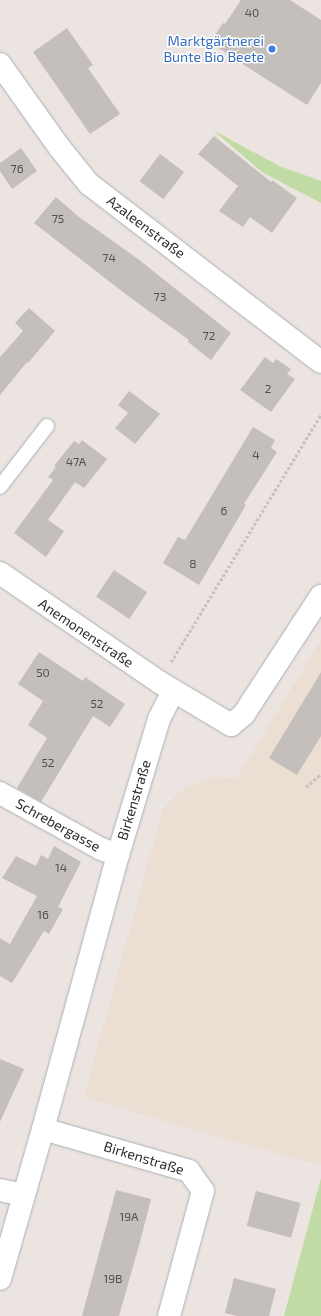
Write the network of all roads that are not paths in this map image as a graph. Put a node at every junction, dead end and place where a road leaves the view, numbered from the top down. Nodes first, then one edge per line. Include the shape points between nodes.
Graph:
1 (0, 64) edge
2 (321, 362) edge
3 (47, 426) dead end
4 (0, 487) edge
5 (0, 573) edge
6 (321, 596) edge
7 (166, 687) junction
8 (0, 793) edge
9 (118, 855) junction
10 (43, 1129) junction
11 (0, 1190) edge
12 (23, 1195) junction
13 (0, 1279) edge
14 (169, 1316) edge

1 - 2 street, Azaleenstraße via 59,147 89,184
3 - 4 lane
5 - 7 street, Anemonenstraße
6 - 7 street via 244,714 230,725
7 - 9 street, Birkenstraße via 159,719
8 - 9 street, Schrebergasse via 101,849
9 - 10 street, Birkenstraße
10 - 12 street, Birkenstraße
10 - 14 street, Birkenstraße via 189,1171 203,1191
11 - 12 street
12 - 13 street, Birkenstraße

